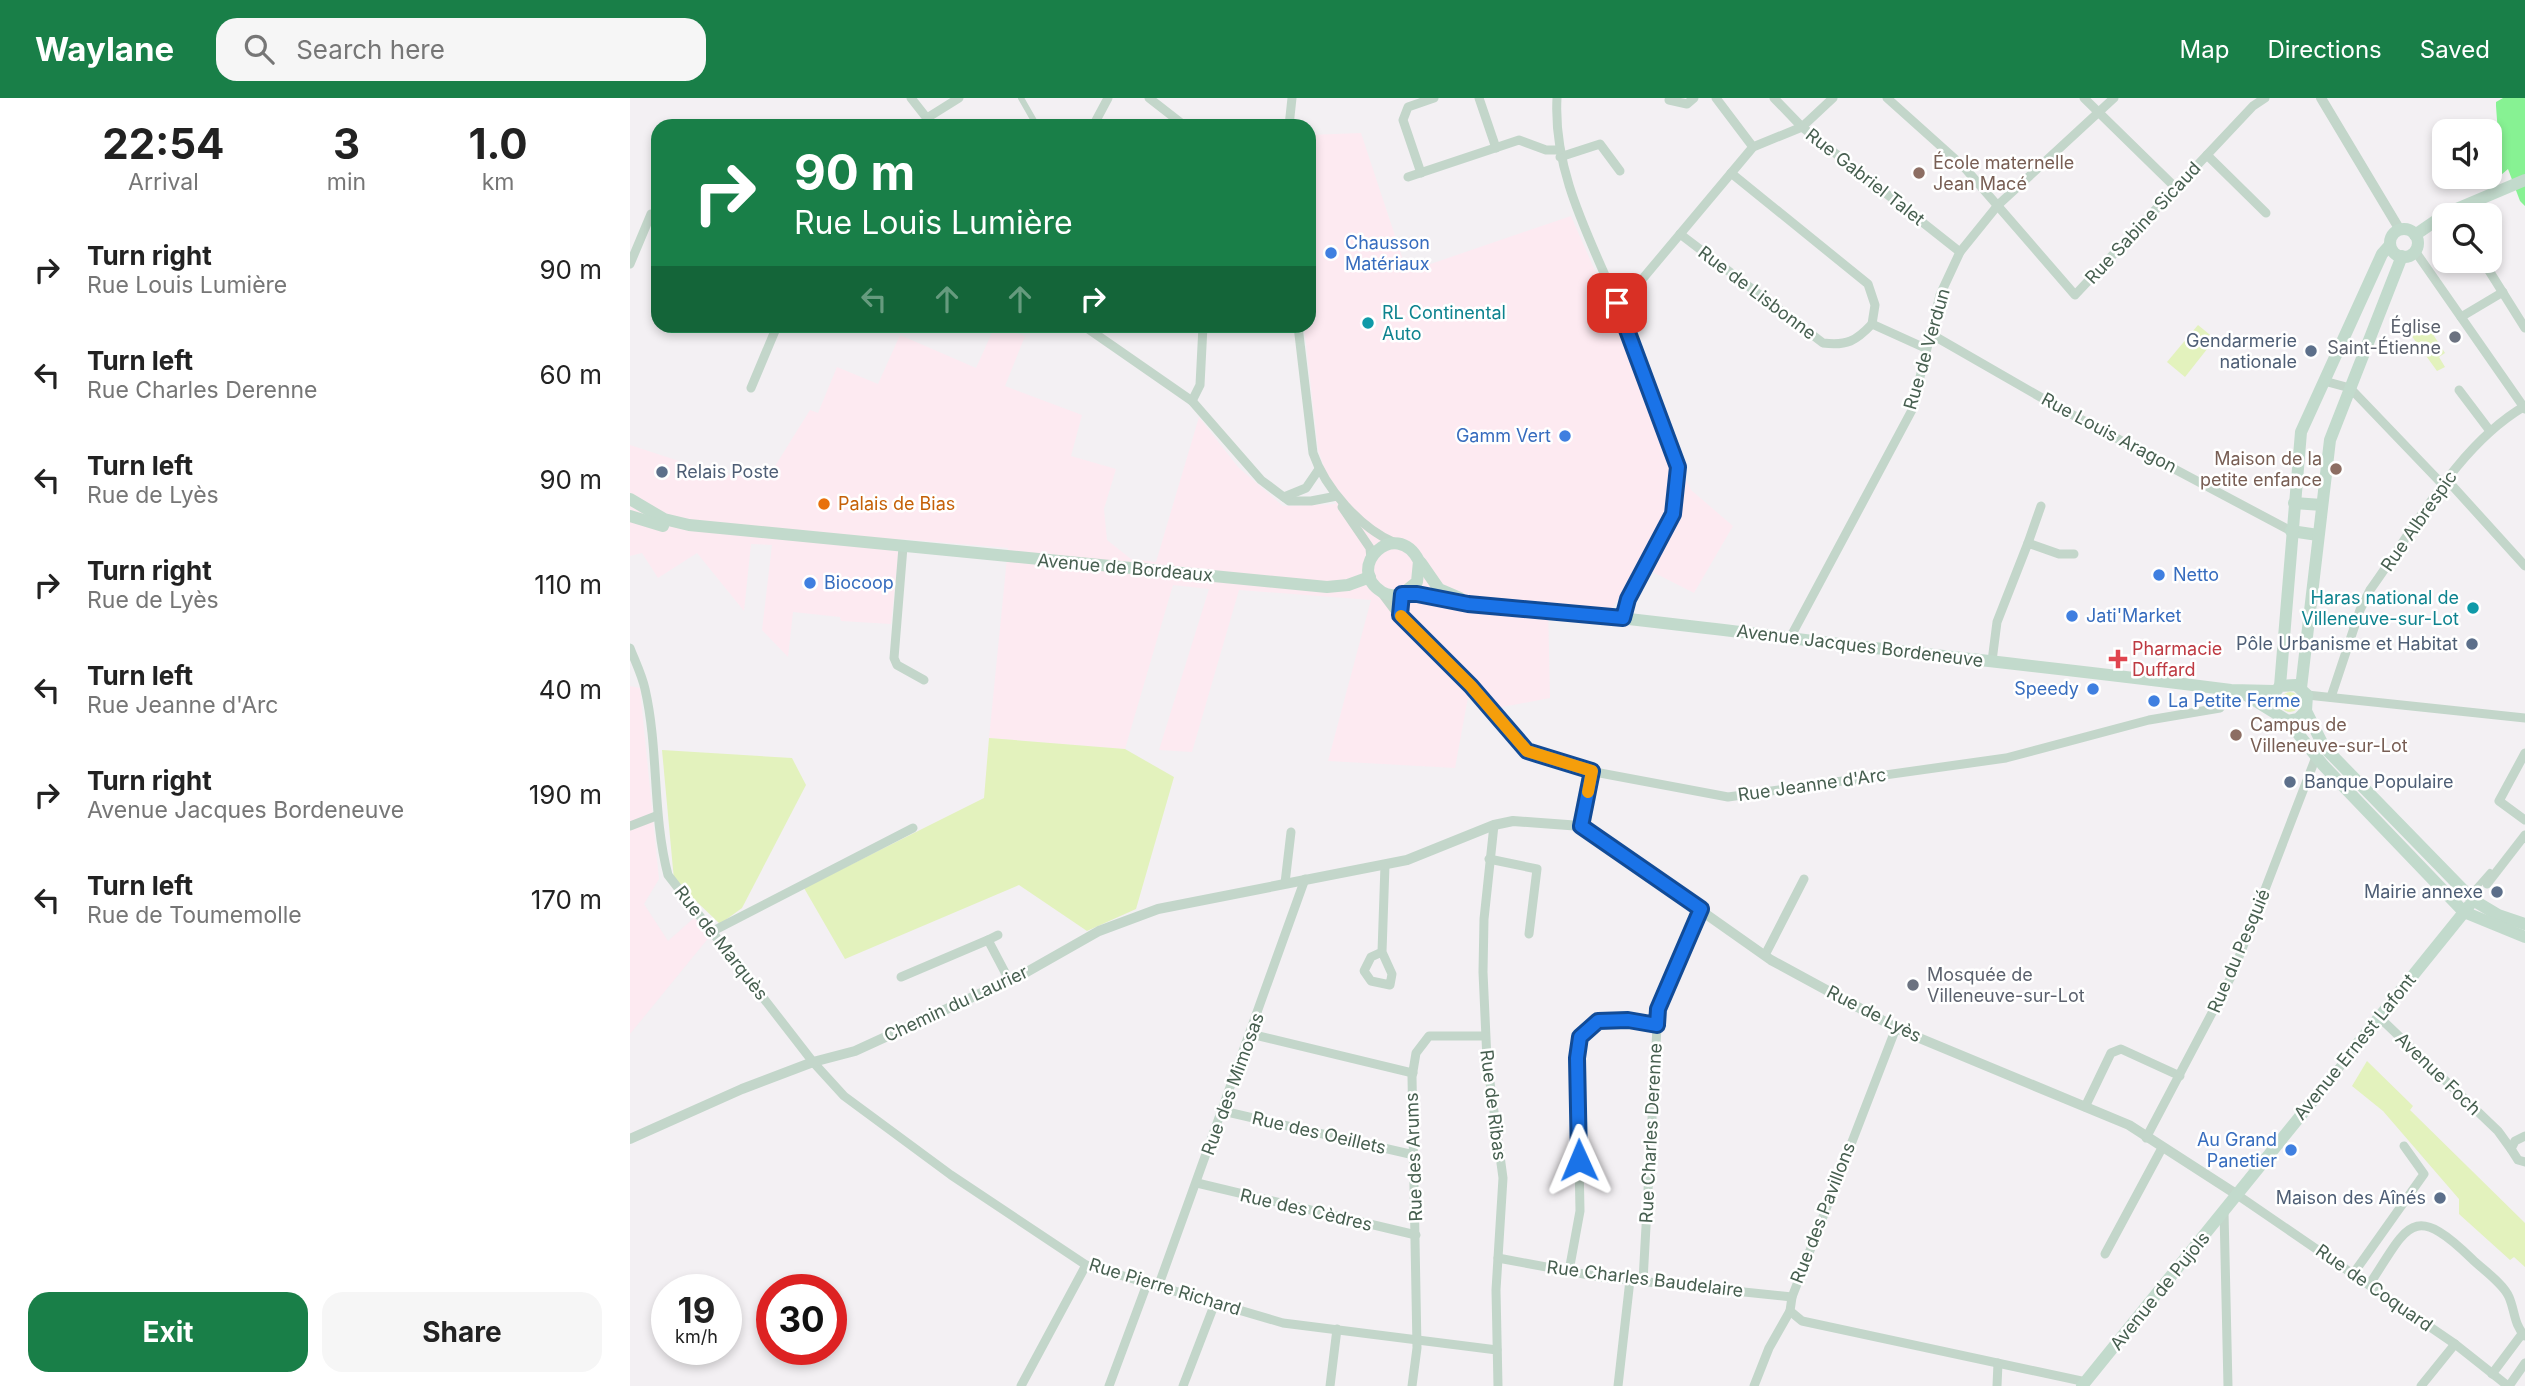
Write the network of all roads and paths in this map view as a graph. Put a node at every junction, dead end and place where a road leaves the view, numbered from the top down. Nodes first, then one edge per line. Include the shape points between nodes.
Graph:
1 (911, 98) edge
2 (960, 98) edge
3 (1021, 98) edge
4 (1108, 98) edge
5 (1149, 98) edge
6 (1292, 98) edge
7 (1434, 98) edge
8 (1479, 98) edge
9 (1557, 98) edge
10 (1694, 98) edge
11 (1716, 98) edge
12 (1774, 98) edge
13 (1833, 98) edge
14 (1887, 98) edge
15 (2084, 98) edge
16 (2114, 98) edge
17 (2265, 98) edge
18 (2321, 98) edge
19 (1669, 100) dead end
20 (2099, 112) junction
21 (926, 119) edge
22 (936, 119) edge
23 (1033, 119) edge
24 (1097, 119) edge
25 (1176, 119) edge
26 (1290, 119) edge
27 (1802, 127) junction
28 (1753, 147) junction
29 (1496, 148) junction
30 (1560, 154) junction
31 (2207, 155) junction
32 (1620, 171) dead end
33 (1421, 173) junction
34 (1731, 173) junction
35 (1408, 177) dead end
36 (2525, 180) edge
37 (2176, 188) junction
38 (2472, 203) edge
39 (1998, 205) junction
40 (2266, 213) dead end
41 (651, 214) edge
42 (2432, 224) edge
43 (2400, 230) junction
44 (1680, 234) junction
45 (2415, 235) junction
46 (2390, 245) junction
47 (2415, 251) junction
48 (1960, 252) junction
49 (2402, 256) junction
50 (630, 264) edge
51 (2491, 273) edge
52 (2503, 292) junction
53 (1617, 303) junction
54 (2461, 317) junction
55 (1872, 324) junction
56 (2525, 328) edge
57 (774, 333) edge
58 (1094, 333) edge
59 (1203, 333) edge
60 (1298, 333) edge
61 (1928, 333) junction
62 (1925, 348) junction
63 (2324, 381) junction
64 (751, 387) dead end
65 (2350, 388) junction
66 (2459, 390) dead end
67 (1192, 401) junction
68 (2525, 408) edge
69 (2490, 431) junction
70 (1319, 469) junction
71 (2446, 484) junction
72 (1337, 496) junction
73 (1284, 497) junction
74 (630, 499) edge
75 (2294, 503) junction
76 (2322, 505) junction
77 (2041, 506) dead end
78 (630, 516) edge
79 (778, 531) junction
80 (2291, 531) junction
81 (726, 536) junction
82 (2318, 536) junction
83 (1395, 543) junction
84 (2028, 543) junction
85 (878, 545) junction
86 (903, 547) junction
87 (2074, 554) dead end
88 (1371, 559) junction
89 (1419, 561) junction
90 (2525, 566) edge
91 (1370, 578) junction
92 (1380, 591) junction
93 (1402, 594) junction
94 (1478, 603) junction
95 (1400, 615) junction
96 (1623, 618) junction
97 (1790, 638) junction
98 (630, 648) edge
99 (2283, 652) junction
100 (2305, 654) junction
101 (1992, 661) junction
102 (924, 680) dead end
103 (2277, 689) junction
104 (2236, 691) junction
105 (2304, 691) junction
106 (2331, 697) junction
107 (2273, 710) junction
108 (2306, 711) junction
109 (2525, 718) edge
110 (2288, 721) junction
111 (2525, 753) edge
112 (2316, 757) junction
113 (1592, 771) junction
114 (656, 816) junction
115 (2525, 820) edge
116 (1494, 825) junction
117 (630, 826) edge
118 (1581, 826) junction
119 (914, 828) dead end
120 (1291, 832) dead end
121 (2525, 835) edge
122 (2520, 848) edge
123 (1489, 859) junction
124 (1385, 865) junction
125 (1305, 879) junction
126 (1804, 879) dead end
127 (1285, 883) junction
128 (2480, 892) junction
129 (1701, 909) junction
130 (2464, 912) junction
131 (2525, 924) edge
132 (713, 931) junction
133 (1530, 934) dead end
134 (998, 935) dead end
135 (2525, 937) edge
136 (988, 940) junction
137 (1382, 952) dead end
138 (1765, 955) junction
139 (901, 977) dead end
140 (1009, 980) junction
141 (2379, 1017) junction
142 (1657, 1025) junction
143 (1896, 1028) junction
144 (1251, 1034) junction
145 (1485, 1036) junction
146 (2356, 1046) joint
147 (813, 1062) junction
148 (2336, 1072) joint
149 (1413, 1073) junction
150 (2180, 1076) junction
151 (2085, 1107) junction
152 (1223, 1111) junction
153 (2498, 1131) junction
154 (2524, 1136) edge
155 (2146, 1138) junction
156 (630, 1139) edge
157 (2404, 1146) dead end
158 (2162, 1148) junction
159 (2511, 1149) junction
160 (1414, 1155) junction
161 (2523, 1162) edge
162 (1197, 1182) junction
163 (2236, 1194) junction
164 (2224, 1212) junction
165 (1416, 1235) junction
166 (2105, 1254) dead end
167 (1499, 1258) junction
168 (1086, 1265) junction
169 (1569, 1271) junction
170 (2353, 1274) junction
171 (1630, 1280) junction
172 (1643, 1281) junction
173 (1147, 1284) junction
174 (2369, 1285) junction
175 (1158, 1287) junction
176 (1792, 1297) junction
177 (1215, 1303) junction
178 (1790, 1311) junction
179 (1337, 1329) junction
180 (2524, 1335) edge
181 (1416, 1339) junction
182 (2455, 1344) junction
183 (1497, 1350) junction
184 (1998, 1363) junction
185 (2525, 1363) edge
186 (2492, 1374) junction
187 (2084, 1384) edge
188 (1021, 1386) edge
189 (1109, 1386) edge
190 (1183, 1386) edge
191 (1330, 1386) edge
192 (1412, 1386) edge
193 (1498, 1386) edge
194 (1618, 1386) edge
195 (1755, 1386) edge
196 (1997, 1386) edge
197 (2228, 1386) edge
198 (2423, 1386) edge
199 (2508, 1386) edge

1 - 21 street
2 - 22 street
3 - 23 street
4 - 24 street
5 - 25 street
6 - 26 street
7 - 33 street via 1408,107 1403,120
8 - 29 street
9 - 30 street via 1555,129
10 - 19 street via 1687,104
11 - 28 street
12 - 27 street, Rue Gabriel Talet
13 - 27 street
14 - 39 street via 1964,167
15 - 20 street
16 - 20 street, Rue de Verdun
17 - 31 street, Rue Sabine Sicaud
18 - 43 street
20 - 37 street
20 - 39 street, Rue de Verdun
27 - 28 street
27 - 48 street, Rue Gabriel Talet
28 - 34 street
29 - 30 street via 1520,140
29 - 33 street
30 - 32 street via 1600,145
30 - 53 street via 1563,175
31 - 37 street, Rue Sabine Sicaud
31 - 40 street
33 - 35 street
34 - 44 street
34 - 55 street via 1868,284 1875,304
36 - 38 main road
37 - 39 street, Rue Sabine Sicaud via 2074,295
39 - 48 street, Rue de Verdun
41 - 50 street
42 - 45 main road
43 - 45 main road
43 - 46 main road
44 - 53 street
44 - 55 street, Rue de Lisbonne via 1824,343 1844,345
45 - 47 main road
46 - 49 main road
46 - 63 main road
47 - 49 main road
47 - 54 street
48 - 61 street, Rue de Verdun
49 - 65 main road
51 - 52 street
52 - 54 street
52 - 56 street
53 - 96 street via 1678,467 1673,514 1628,599
54 - 68 street
55 - 62 street
57 - 64 street
58 - 67 street
59 - 67 street via 1200,385
60 - 70 street
61 - 62 street, Rue de Verdun
61 - 80 street, Rue Louis Aragon
62 - 97 street, Rue de Verdun via 1912,410
63 - 65 street
63 - 75 main road via 2301,432
65 - 71 street
65 - 76 main road via 2330,440
66 - 69 street
67 - 73 street via 1261,480
68 - 69 street, Rue Albrespic
69 - 71 street, Rue Albrespic via 2472,447
70 - 72 street
70 - 73 street via 1306,488
71 - 90 street
71 - 106 street, Rue Albrespic via 2360,610
72 - 73 street via 1296,502
72 - 83 street via 1372,530
72 - 88 street via 1370,548
74 - 79 main road, Avenue de Bordeaux via 676,523
75 - 76 main road
75 - 80 main road
76 - 82 main road
77 - 84 street
78 - 81 main road, Avenue de Bordeaux via 676,530
79 - 81 main road
79 - 85 main road, Avenue de Bordeaux
80 - 82 main road
80 - 99 main road
81 - 85 main road, Avenue de Bordeaux
82 - 100 main road
83 - 88 main road via 1378,549
83 - 89 main road via 1411,549
84 - 87 street
84 - 101 street via 1997,622
85 - 86 main road, Avenue de Bordeaux
86 - 91 main road, Avenue de Bordeaux via 1327,586
86 - 102 street via 894,658 903,670
88 - 91 main road
89 - 93 main road via 1418,582
89 - 94 main road, Avenue Jacques Bordeneuve via 1439,589
91 - 92 main road
92 - 93 main road
92 - 95 street, Rue Jeanne d'Arc
93 - 94 main road, Avenue Jacques Bordeneuve
93 - 95 street
94 - 96 main road, Avenue Jacques Bordeneuve
95 - 113 street, Rue Jeanne d'Arc via 1527,751
96 - 97 main road, Avenue Jacques Bordeneuve
97 - 101 main road, Avenue Jacques Bordeneuve
98 - 114 street, Rue de Marquès via 645,686
99 - 100 main road
99 - 103 main road
100 - 105 main road
101 - 104 main road, Avenue Jacques Bordeneuve
103 - 104 main road
103 - 105 main road via 2290,684
103 - 107 main road via 2271,701
104 - 107 main road
104 - 113 street, Rue Jeanne d'Arc via 2220,708 2149,720 2006,758 1728,797
105 - 106 street
105 - 108 main road
106 - 109 street
107 - 110 main road
108 - 110 main road
108 - 128 main road via 2324,747
110 - 112 main road
111 - 115 street via 2499,801
112 - 130 main road
112 - 150 street, Rue du Pesquié via 2232,975
113 - 118 street
114 - 117 street
114 - 132 street, Rue de Marquès via 668,875
116 - 118 street, Chemin du Laurier via 1513,821
116 - 123 street, Rue de Ribas
116 - 124 street, Chemin du Laurier
118 - 129 street, Rue de Lyès
119 - 132 street
120 - 127 street
121 - 122 street
122 - 128 street
123 - 133 street via 1537,869
123 - 145 street, Rue de Ribas via 1484,919
124 - 125 street, Chemin du Laurier
124 - 137 street
125 - 127 street, Chemin du Laurier
125 - 144 street, Rue des Mimosas
126 - 138 street
127 - 140 street, Chemin du Laurier via 1158,909 1099,931
128 - 130 main road, Avenue Ernest Lafont
128 - 131 main road via 2498,915
129 - 138 street, Rue de Lyès
129 - 142 street, Rue Charles Derenne via 1658,1009
130 - 135 main road
130 - 141 main road, Avenue Ernest Lafont
132 - 147 street, Rue de Marquès
134 - 136 street
136 - 139 street
136 - 140 street
138 - 143 street, Rue de Lyès
140 - 147 street, Chemin du Laurier via 855,1051
141 - 146 main road, Avenue Ernest Lafont
141 - 153 street, Avenue Foch
142 - 169 street via 1598,1021 1580,1037 1580,1211
142 - 172 street, Rue Charles Derenne
143 - 151 street, Rue de Lyès
143 - 176 street, Rue des Pavillons
144 - 149 street
144 - 152 street, Rue des Mimosas
145 - 149 street, Rue des Arums via 1429,1035 1416,1053
145 - 167 street, Rue de Ribas via 1503,1178
146 - 148 street, Avenue Ernest Lafont
147 - 156 street, Chemin du Laurier via 742,1088
147 - 168 street, Rue Pierre Richard via 844,1096 951,1175
148 - 163 main road, Avenue Ernest Lafont
149 - 160 street, Rue des Arums
150 - 151 street via 2122,1049 2112,1053
150 - 155 street, Rue du Pesquié
151 - 155 street, Rue de Lyès via 2129,1125
152 - 160 street, Rue des Oeillets
152 - 162 street, Rue des Mimosas
153 - 154 street
153 - 159 street, Avenue Foch
154 - 159 street
155 - 158 street, Rue de Lyès
157 - 170 street via 2424,1174
158 - 163 street, Rue de Lyès
158 - 166 street
159 - 161 street, Avenue Foch
160 - 165 street, Rue des Arums
162 - 165 street, Rue des Cèdres
162 - 175 street, Rue des Mimosas
163 - 164 main road, Avenue de Pujols
163 - 170 street, Rue de Coquard
164 - 187 main road, Avenue de Pujols
164 - 197 street
165 - 181 street, Rue des Arums
167 - 169 street, Rue Charles Baudelaire
167 - 183 street, Rue de Ribas
168 - 173 street, Rue Pierre Richard
168 - 188 street
169 - 171 street, Rue Charles Baudelaire
170 - 174 street, Rue de Coquard
171 - 172 street, Rue Charles Baudelaire
171 - 194 street
172 - 176 street, Rue Charles Baudelaire
173 - 175 street, Rue Pierre Richard
173 - 189 street
174 - 180 street via 2406,1229 2430,1225 2447,1234 2508,1295
174 - 182 street, Rue de Coquard
175 - 177 street, Rue Pierre Richard
176 - 178 street, Rue des Pavillons
177 - 179 street, Rue Pierre Richard via 1283,1323
177 - 190 street
178 - 184 street via 1802,1321
178 - 195 street
179 - 181 street, Rue Pierre Richard
179 - 191 street
180 - 186 street
181 - 183 street, Rue Pierre Richard
181 - 192 street, Rue des Arums
182 - 186 street, Rue de Coquard
182 - 198 street
183 - 193 street, Rue de Ribas
184 - 187 street
184 - 196 street
185 - 199 street
186 - 199 street, Rue de Coquard

